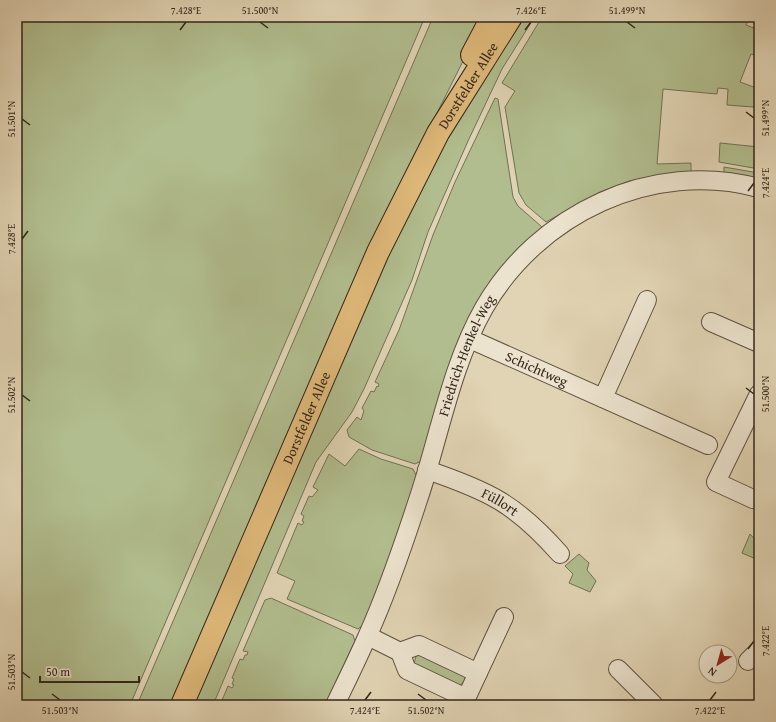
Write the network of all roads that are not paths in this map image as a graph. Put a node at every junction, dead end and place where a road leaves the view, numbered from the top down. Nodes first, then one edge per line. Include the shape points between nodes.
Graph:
1 (492, 17) edge
2 (511, 17) edge
3 (438, 133) junction
4 (759, 188) edge
5 (648, 300) dead end
6 (712, 322) dead end
7 (470, 339) junction
8 (759, 343) edge
9 (759, 394) edge
10 (603, 398) junction
11 (708, 445) dead end
12 (427, 470) junction
13 (753, 499) dead end
14 (560, 554) dead end
15 (504, 617) dead end
16 (368, 636) junction
17 (400, 652) junction
18 (618, 669) dead end
19 (478, 673) junction
20 (464, 702) edge
21 (182, 705) edge
22 (335, 705) edge
23 (654, 705) edge

1 - 3 main road, Dorstfelder Allee via 450,96
2 - 3 main road, Dorstfelder Allee
3 - 21 main road, Dorstfelder Allee via 378,252
4 - 7 street, Friedrich-Henkel-Weg via 717,181 656,184 625,192 587,208 551,231 501,282 483,309
5 - 10 street
6 - 8 street
7 - 10 street, Schichtweg
7 - 12 street, Friedrich-Henkel-Weg via 454,376
9 - 13 street via 716,482
10 - 11 street, Schichtweg
12 - 14 street, Füllort via 494,496 538,529
12 - 16 street, Friedrich-Henkel-Weg via 400,554
15 - 19 street
16 - 17 street
16 - 22 street, Friedrich-Henkel-Weg
17 - 19 street via 419,645
17 - 20 street via 407,670
18 - 23 street
19 - 20 street

